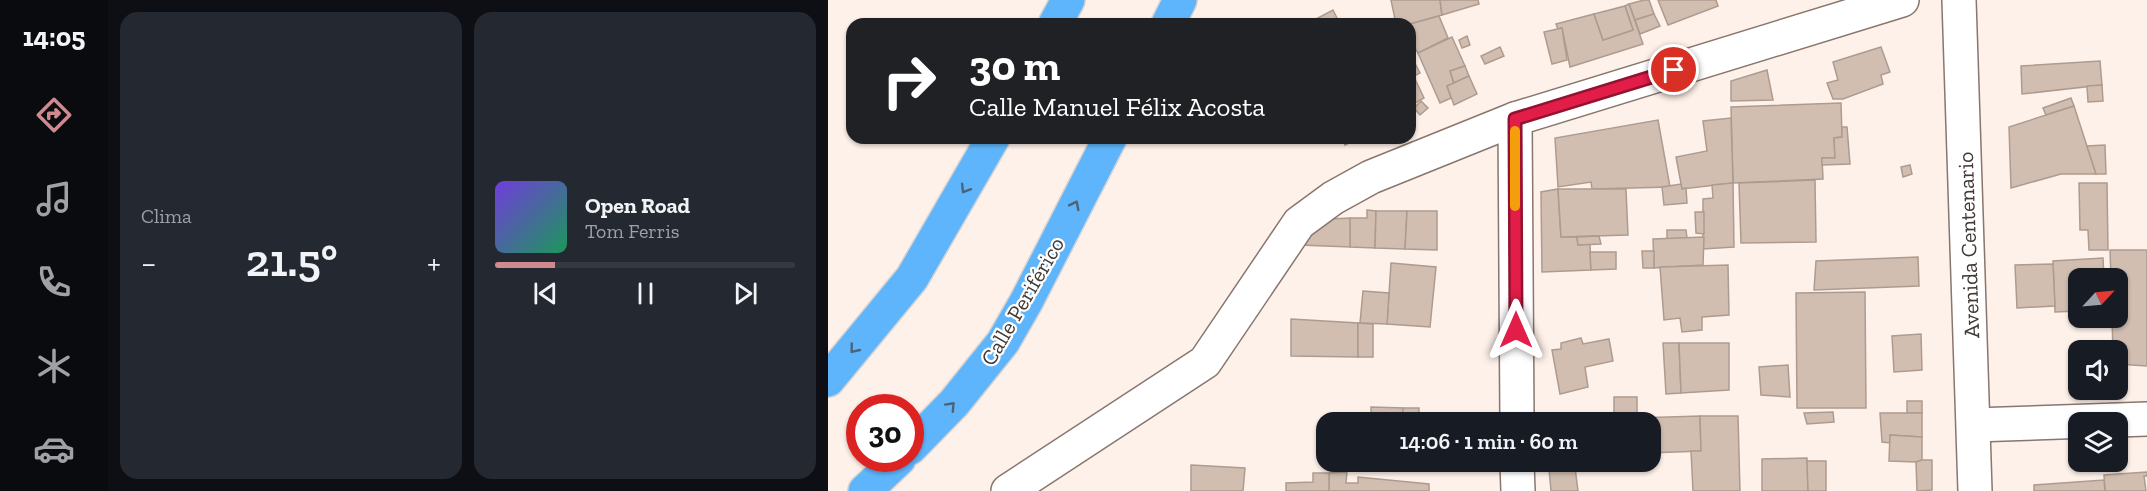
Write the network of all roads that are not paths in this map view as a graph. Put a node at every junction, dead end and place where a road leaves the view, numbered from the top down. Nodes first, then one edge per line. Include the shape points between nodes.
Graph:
1 (1068, 0) edge
2 (1180, 0) edge
3 (1902, 0) edge
4 (1959, 0) edge
5 (1058, 18) edge
6 (1171, 18) edge
7 (1515, 119) junction
8 (990, 144) edge
9 (1107, 144) edge
10 (828, 380) edge
11 (1517, 412) edge
12 (2147, 419) edge
13 (1974, 425) junction
14 (924, 434) edge
15 (885, 472) edge
16 (1517, 472) edge
17 (865, 491) edge
18 (1008, 491) edge
19 (1518, 491) edge
20 (1975, 491) edge

1 - 5 highway
2 - 6 highway
3 - 7 street
4 - 13 street, Avenida Centenario
7 - 11 street
7 - 18 street via 1371,177 1316,210 1299,223 1205,362
8 -> 10 highway via 912,278
14 -> 9 highway, Calle Periférico via 1003,342
12 - 13 street
13 - 20 street, Avenida Centenario
15 - 17 highway
16 - 19 street

